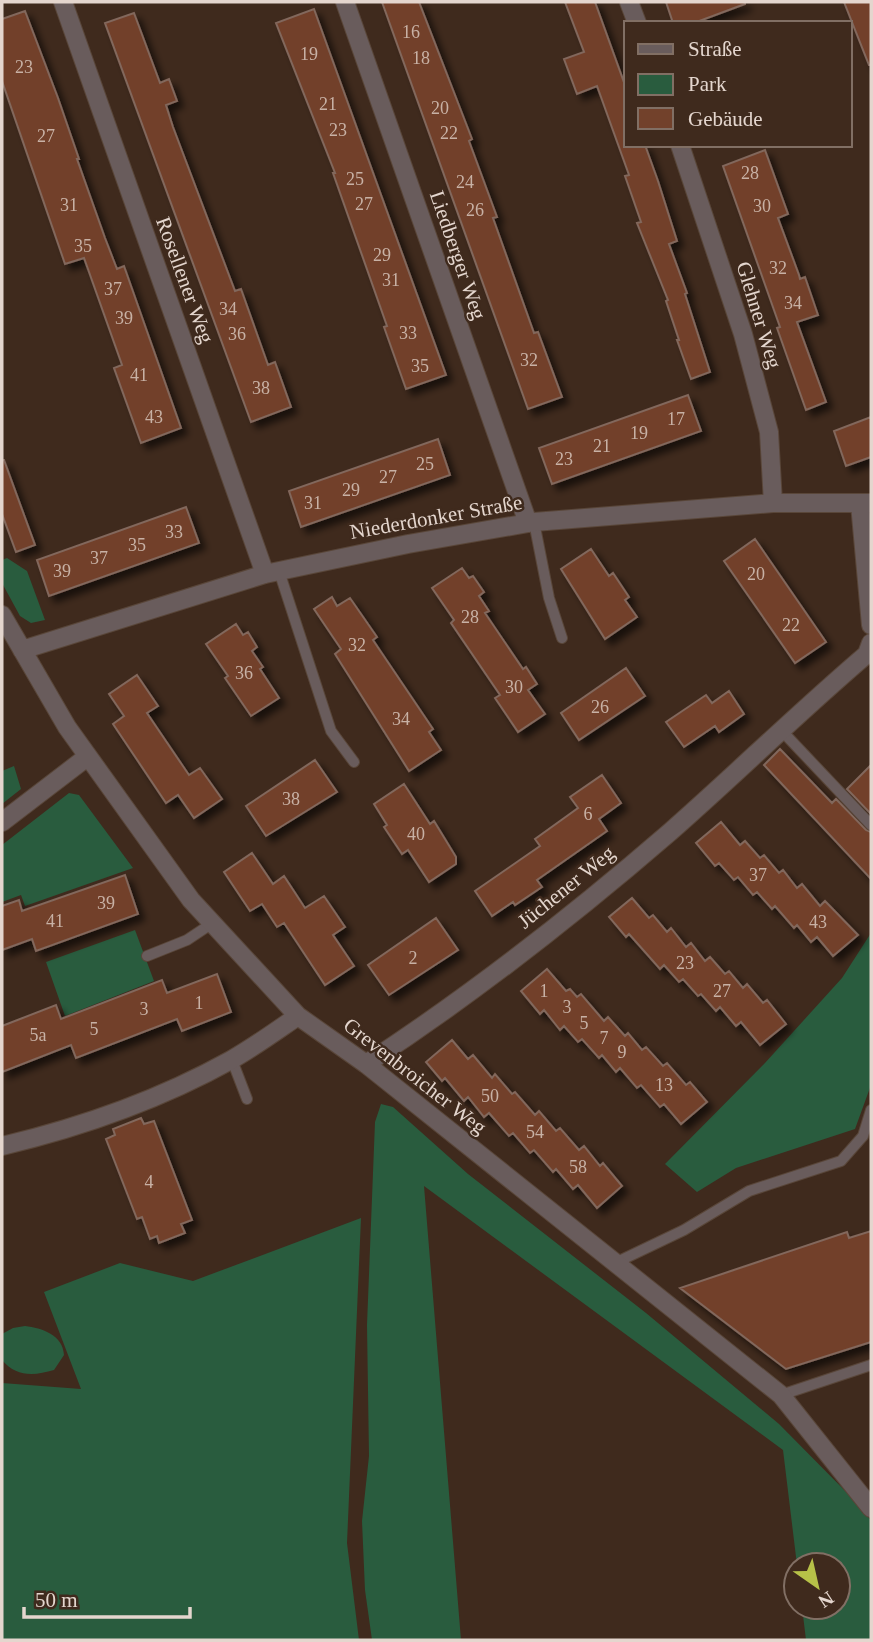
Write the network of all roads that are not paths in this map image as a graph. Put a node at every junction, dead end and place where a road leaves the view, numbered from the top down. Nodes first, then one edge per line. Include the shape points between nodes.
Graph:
1 (62, 2) edge
2 (345, 2) edge
3 (629, 2) edge
4 (635, 21) edge
5 (681, 147) edge
6 (773, 503) junction
7 (866, 504) edge
8 (531, 523) junction
9 (272, 572) junction
10 (2, 615) edge
11 (871, 625) edge
12 (562, 638) dead end
13 (871, 643) edge
14 (22, 650) junction
15 (782, 731) junction
16 (87, 757) junction
17 (354, 762) dead end
18 (2, 822) edge
19 (871, 825) edge
20 (211, 924) junction
21 (147, 956) dead end
22 (298, 1016) junction
23 (232, 1059) junction
24 (366, 1064) junction
25 (247, 1099) dead end
26 (871, 1110) edge
27 (2, 1146) edge
28 (614, 1263) junction
29 (871, 1365) edge
30 (781, 1395) junction
31 (871, 1508) edge

1 - 9 street, Rosellener Weg
2 - 8 street, Liedberger Weg
3 - 4 street
5 - 6 street, Glehner Weg via 743,334 766,420
6 - 7 street, Niederdonker Straße
6 - 8 street, Niederdonker Straße
7 - 11 street
8 - 9 street, Niederdonker Straße
8 - 12 lane
9 - 14 street, Niederdonker Straße
9 - 17 lane via 331,731
10 - 14 street, Grevenbroicher Weg
13 - 15 street, Jüchener Weg via 867,654
14 - 16 street, Grevenbroicher Weg
15 - 19 lane
15 - 24 street, Jüchener Weg via 580,908
16 - 18 street
16 - 20 street, Grevenbroicher Weg
20 - 21 lane via 187,940
20 - 22 street, Grevenbroicher Weg
22 - 23 street
22 - 24 street, Grevenbroicher Weg
23 - 25 lane
23 - 27 street via 111,1115
24 - 28 street, Grevenbroicher Weg
26 - 28 lane via 863,1136 841,1161 749,1191 684,1230
28 - 30 street, Grevenbroicher Weg
29 - 30 lane
30 - 31 street, Grevenbroicher Weg

